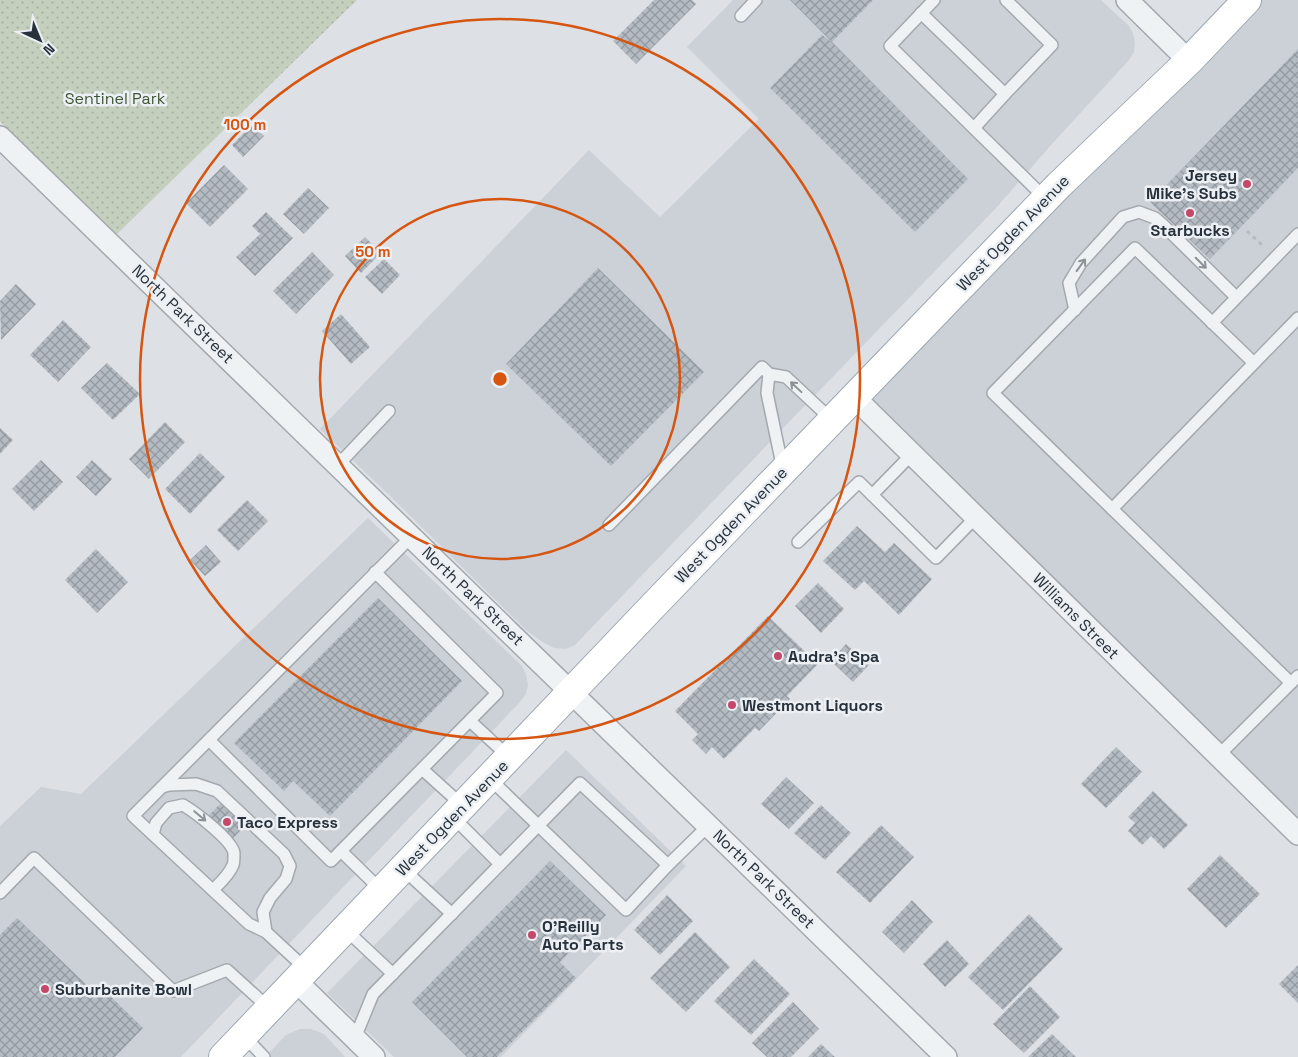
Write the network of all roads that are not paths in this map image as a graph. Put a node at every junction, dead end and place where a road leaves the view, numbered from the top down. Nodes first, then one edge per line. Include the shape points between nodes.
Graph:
1 (756, 0) edge
2 (934, 0) edge
3 (1006, 0) edge
4 (1127, 0) edge
5 (1238, 6) edge
6 (922, 13) junction
7 (741, 16) dead end
8 (1188, 61) junction
9 (1005, 94) junction
10 (974, 128) junction
11 (0, 137) edge
12 (1046, 199) junction
13 (1298, 234) edge
14 (1236, 297) junction
15 (1075, 310) junction
16 (1298, 318) edge
17 (1212, 322) junction
18 (1254, 363) junction
19 (769, 374) junction
20 (854, 397) junction
21 (389, 411) dead end
22 (832, 420) junction
23 (912, 454) junction
24 (338, 464) junction
25 (776, 478) junction
26 (872, 495) junction
27 (1112, 509) junction
28 (976, 517) junction
29 (609, 525) dead end
30 (412, 536) junction
31 (798, 542) dead end
32 (375, 572) junction
33 (1294, 679) edge
34 (571, 692) junction
35 (470, 721) junction
36 (209, 740) junction
37 (1218, 756) junction
38 (509, 757) junction
39 (422, 769) junction
40 (489, 778) junction
41 (162, 787) junction
42 (458, 812) junction
43 (538, 825) junction
44 (709, 825) junction
45 (153, 834) junction
46 (1298, 834) edge
47 (341, 851) junction
48 (500, 864) junction
49 (668, 865) junction
50 (403, 869) junction
51 (213, 890) junction
52 (382, 891) junction
53 (0, 893) edge
54 (452, 914) junction
55 (345, 929) junction
56 (266, 932) junction
57 (394, 974) junction
58 (302, 975) junction
59 (270, 1009) junction
60 (244, 1036) junction
61 (355, 1038) junction
62 (224, 1057) edge
63 (264, 1057) edge
64 (374, 1057) edge
65 (946, 1057) edge

1 - 7 lane
2 - 6 lane
3 - 9 lane via 1052,45
4 - 8 street
5 - 8 main road, West Ogden Avenue
6 - 9 lane
6 - 10 lane via 890,46
8 - 12 main road, West Ogden Avenue
9 - 10 lane
10 - 12 lane
11 - 24 street, North Park Street
12 - 20 main road, West Ogden Avenue
13 - 14 lane
15 -> 14 lane via 1069,283 1081,263 1123,217 1139,212 1162,224
14 - 17 lane
15 - 17 lane via 1135,248
15 - 27 lane via 993,393
16 - 18 lane
17 - 18 lane
18 - 27 lane
22 -> 19 lane via 786,377
19 - 25 lane via 767,393 781,460
19 - 29 lane via 762,367
20 - 22 main road, West Ogden Avenue
20 - 23 street, Williams Street
21 - 24 lane
22 - 25 main road, West Ogden Avenue
23 - 26 lane
23 - 28 street, Williams Street
24 - 30 street, North Park Street
25 - 34 main road, West Ogden Avenue
26 - 28 lane via 936,558
26 - 31 lane via 859,482
27 - 33 lane
28 - 37 street, Williams Street
30 - 32 lane
30 - 34 street, North Park Street
32 - 35 lane via 497,693
32 - 36 lane
33 - 37 lane
34 - 38 main road, West Ogden Avenue
34 - 44 street, North Park Street
35 - 38 lane
35 - 39 lane
36 - 41 lane
36 - 47 lane via 332,861
37 - 46 street, Williams Street
38 - 40 main road, West Ogden Avenue
39 - 42 lane
39 - 47 lane
40 - 42 main road, West Ogden Avenue
40 - 43 lane
41 - 45 lane via 133,816
41 - 56 lane via 196,784 217,792 284,854 290,866 286,880 263,912
42 - 48 lane
42 - 50 main road, West Ogden Avenue
43 - 48 lane
43 - 49 lane via 580,783
43 - 49 lane via 626,910
44 - 49 lane
44 - 65 street, North Park Street
45 - 51 lane
45 -> 51 lane via 156,823 169,808 183,805 226,839 234,852 233,865
47 - 52 lane
48 - 54 lane
50 - 52 main road, West Ogden Avenue
50 - 54 lane
51 - 56 lane via 249,924
52 - 55 main road, West Ogden Avenue
53 - 59 lane via 34,858 173,991 227,970
54 - 57 lane
55 - 57 lane
55 - 58 main road, West Ogden Avenue
56 - 58 lane
57 - 61 lane via 373,994
58 - 59 main road, West Ogden Avenue
58 - 61 street
59 - 60 main road, West Ogden Avenue
60 - 62 main road, West Ogden Avenue
60 - 63 lane
61 - 64 street

